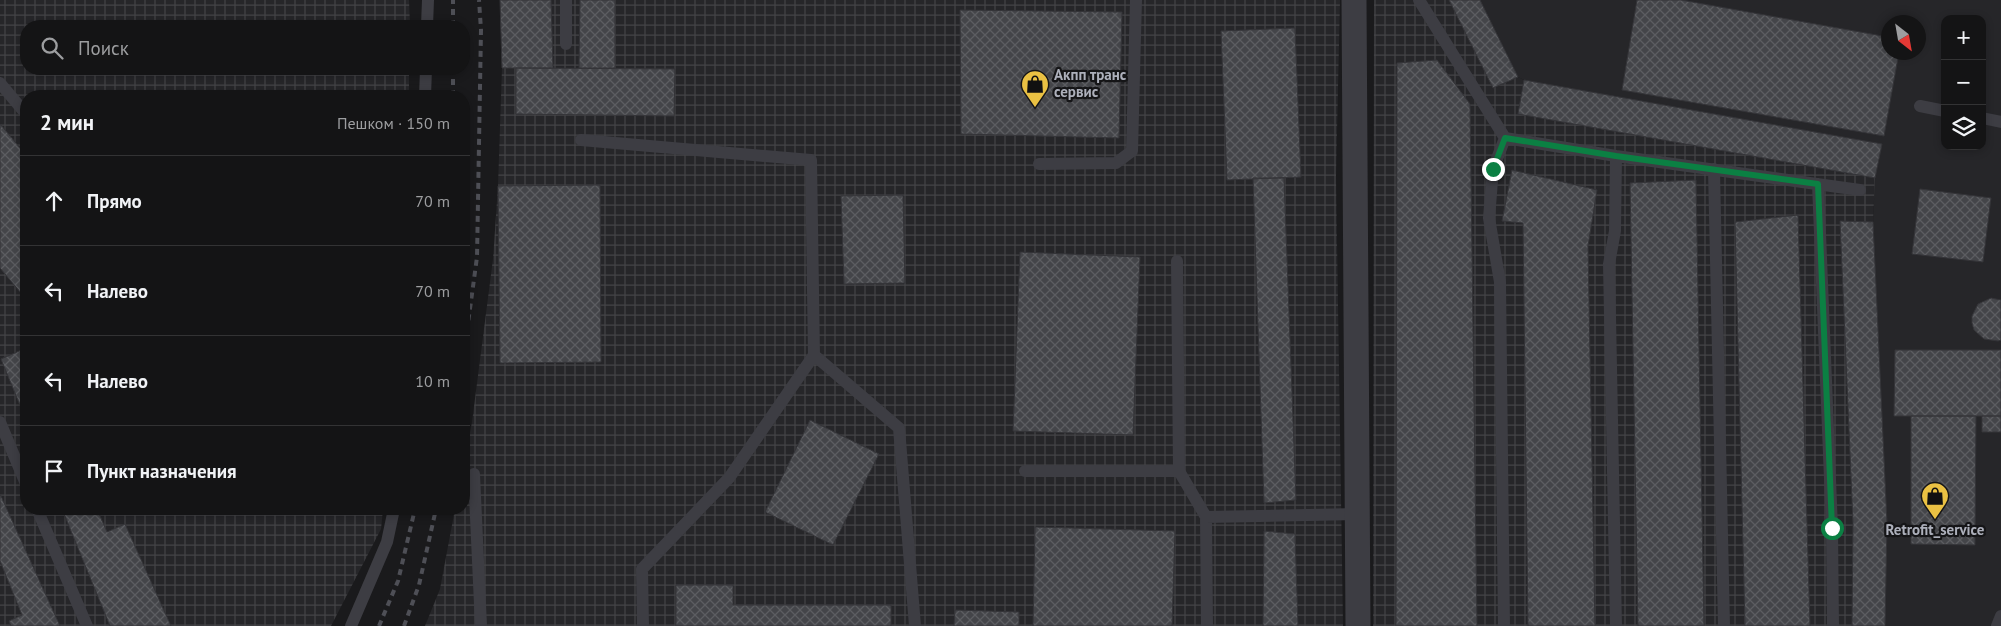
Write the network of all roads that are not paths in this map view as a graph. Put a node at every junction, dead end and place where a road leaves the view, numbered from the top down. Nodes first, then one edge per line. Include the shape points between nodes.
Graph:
1 (428, 0) edge
2 (566, 0) edge
3 (1136, 0) edge
4 (1354, 0) edge
5 (1419, 0) edge
6 (427, 20) edge
7 (566, 44) dead end
8 (426, 75) edge
9 (0, 83) edge
10 (425, 90) edge
11 (1920, 106) dead end
12 (20, 107) edge
13 (1941, 110) edge
14 (1986, 119) edge
15 (2001, 122) edge
16 (1505, 138) junction
17 (581, 140) dead end
18 (1616, 156) junction
19 (1039, 164) dead end
20 (1714, 169) junction
21 (1818, 184) junction
22 (1860, 190) dead end
23 (1177, 261) dead end
24 (814, 355) junction
25 (0, 422) edge
26 (20, 470) edge
27 (1025, 471) dead end
28 (1179, 471) junction
29 (474, 474) dead end
30 (1358, 514) junction
31 (40, 515) edge
32 (393, 515) edge
33 (1206, 517) junction
34 (2001, 616) edge
35 (87, 626) edge
36 (352, 626) edge
37 (481, 626) edge
38 (643, 626) edge
39 (915, 626) edge
40 (1207, 626) edge
41 (1358, 626) edge
42 (1504, 626) edge
43 (1616, 626) edge
44 (1724, 626) edge
45 (1833, 626) edge
46 (1997, 626) edge

1 - 6 lane
2 - 7 lane
3 - 19 lane via 1132,151 1116,163
4 - 30 street
5 - 16 lane
8 - 10 lane
9 - 12 lane
11 - 13 lane
14 - 15 lane
16 - 18 lane
16 - 42 lane via 1493,169 1489,218 1500,282
17 - 24 lane via 810,160
18 - 20 lane
18 - 43 lane via 1615,231 1609,264
20 - 21 lane
20 - 44 lane
21 - 22 lane
21 - 45 lane
23 - 28 lane
24 - 38 lane via 729,478 642,570
24 - 39 lane via 899,428
25 - 26 lane
27 - 28 lane
28 - 33 lane
29 - 37 lane
30 - 33 lane
30 - 41 street
31 - 35 lane
32 - 36 lane via 387,542
33 - 40 lane
34 - 46 lane

